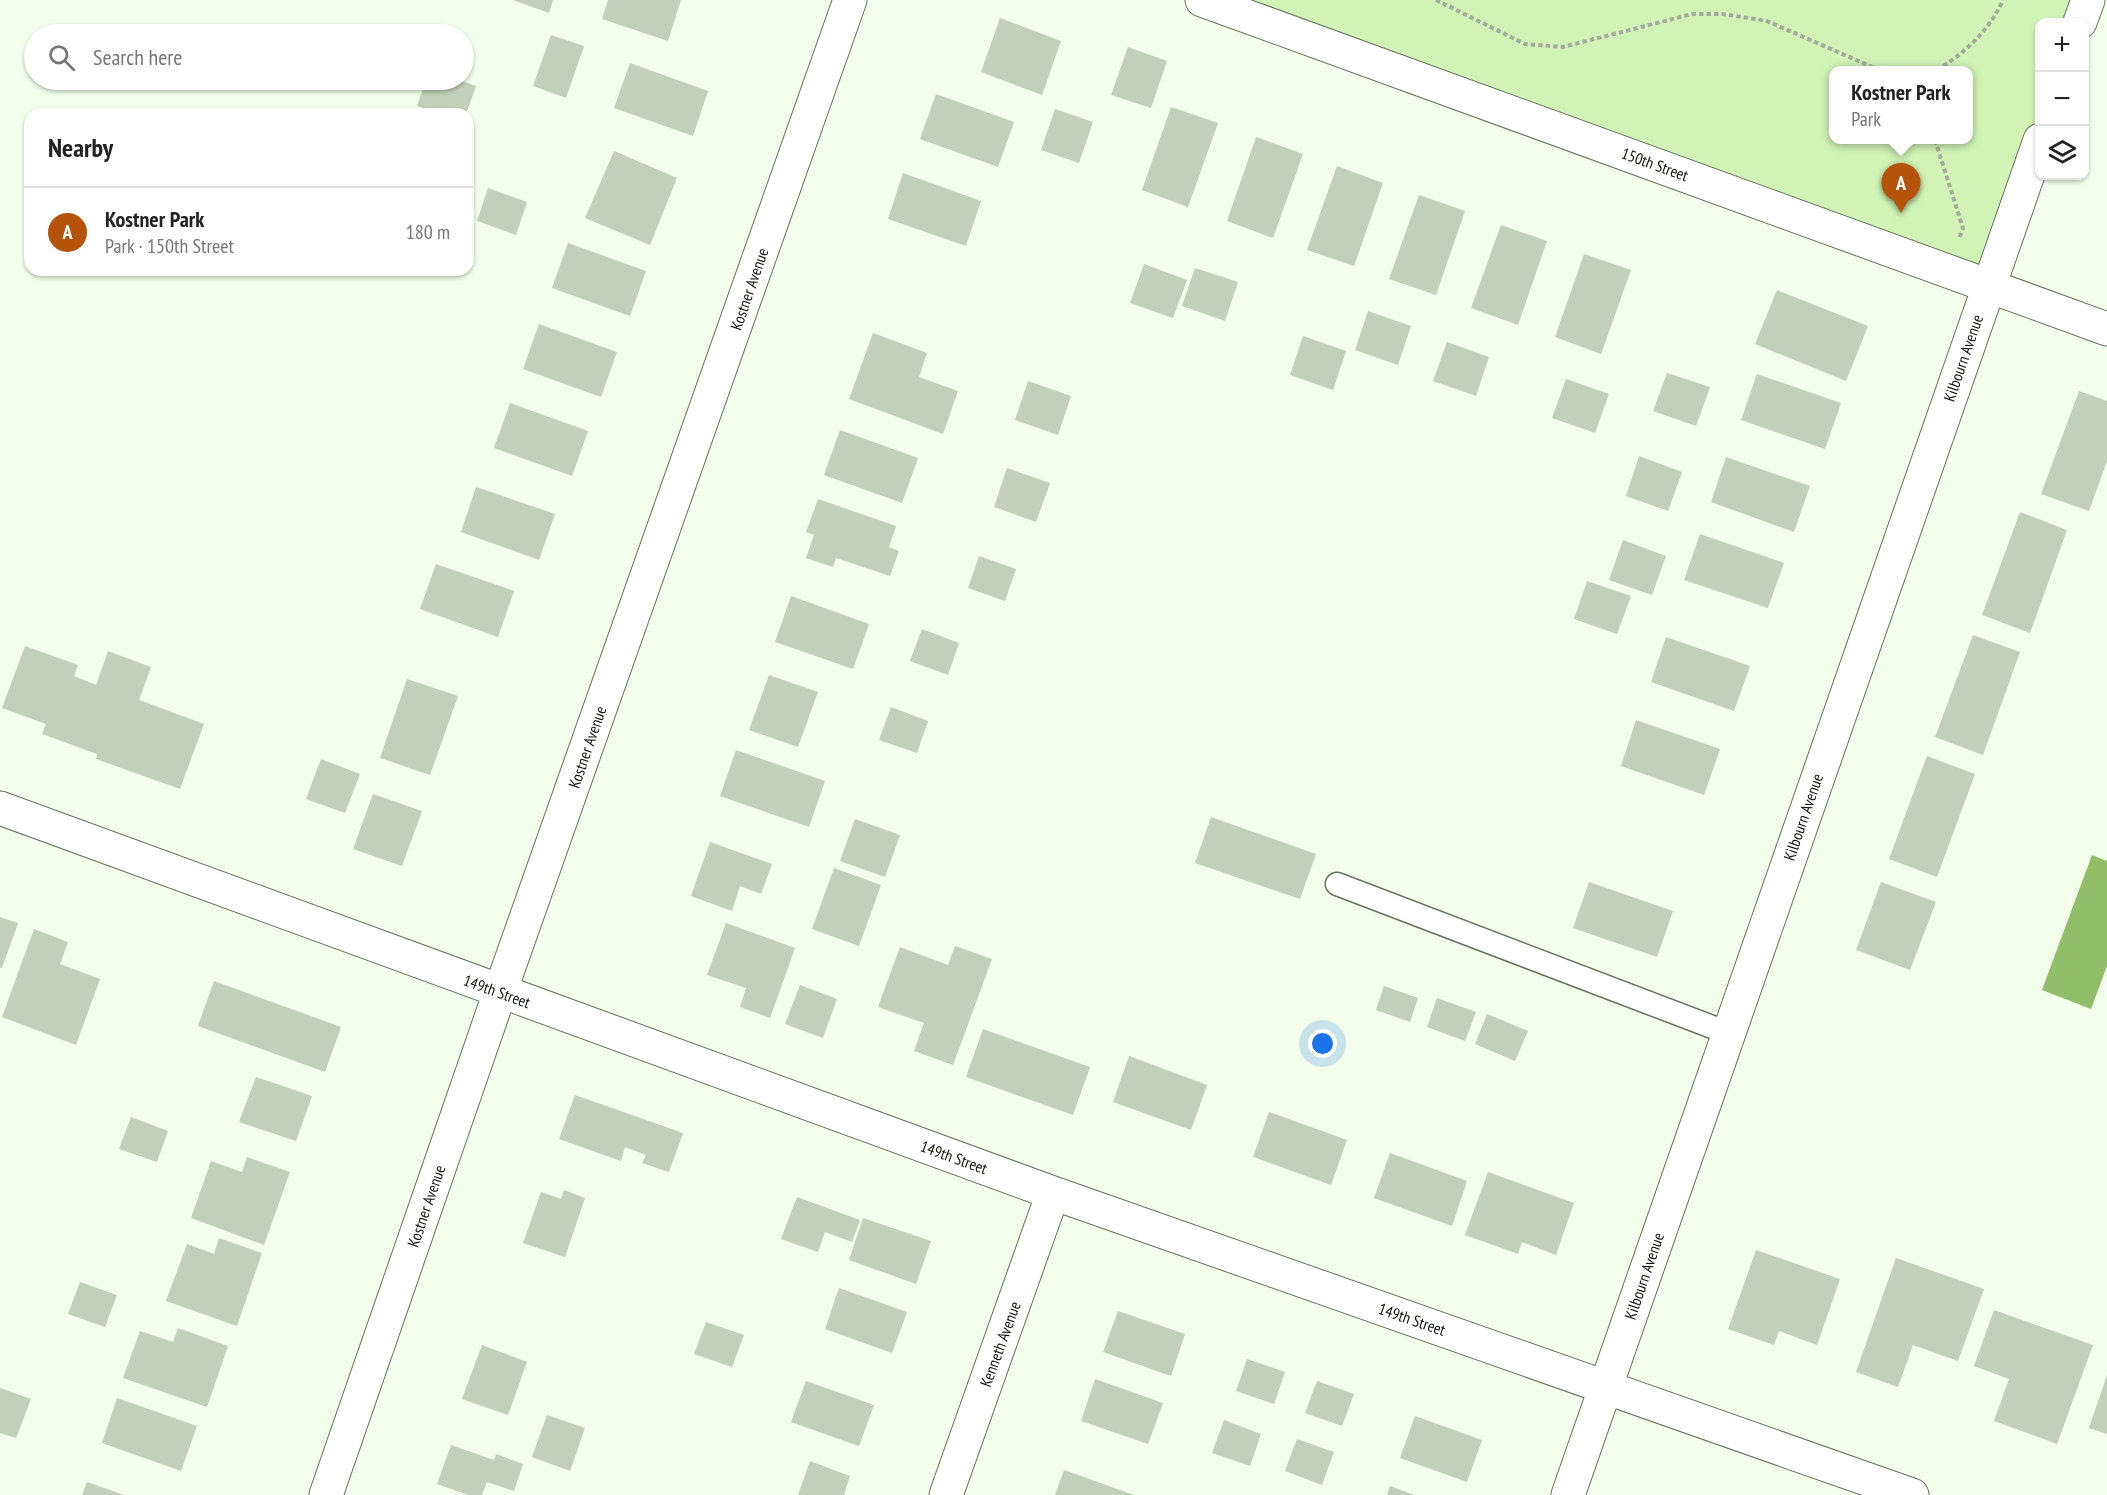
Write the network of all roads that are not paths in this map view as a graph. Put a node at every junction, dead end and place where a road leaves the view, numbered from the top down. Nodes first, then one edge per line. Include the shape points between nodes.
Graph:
1 (850, 0) edge
2 (1202, 0) edge
3 (2088, 0) edge
4 (2081, 18) edge
5 (2035, 154) edge
6 (1989, 286) junction
7 (2107, 329) edge
8 (0, 808) edge
9 (1337, 884) dead end
10 (500, 992) junction
11 (1728, 1033) junction
12 (1053, 1193) junction
13 (1605, 1387) junction
14 (326, 1495) edge
15 (946, 1495) edge
16 (1568, 1495) edge
17 (1912, 1495) edge

1 - 10 street, Kostner Avenue
2 - 6 street, 150th Street
3 - 4 street
5 - 6 street, Kilbourn Avenue
6 - 7 street, 150th Street
6 - 11 street, Kilbourn Avenue
8 - 10 street, 149th Street
9 - 11 lane
10 - 12 street, 149th Street
10 - 14 street, Kostner Avenue
11 - 13 street, Kilbourn Avenue
12 - 13 street, 149th Street
12 - 15 street, Kenneth Avenue
13 - 16 street, Kilbourn Avenue
13 - 17 street, 149th Street

